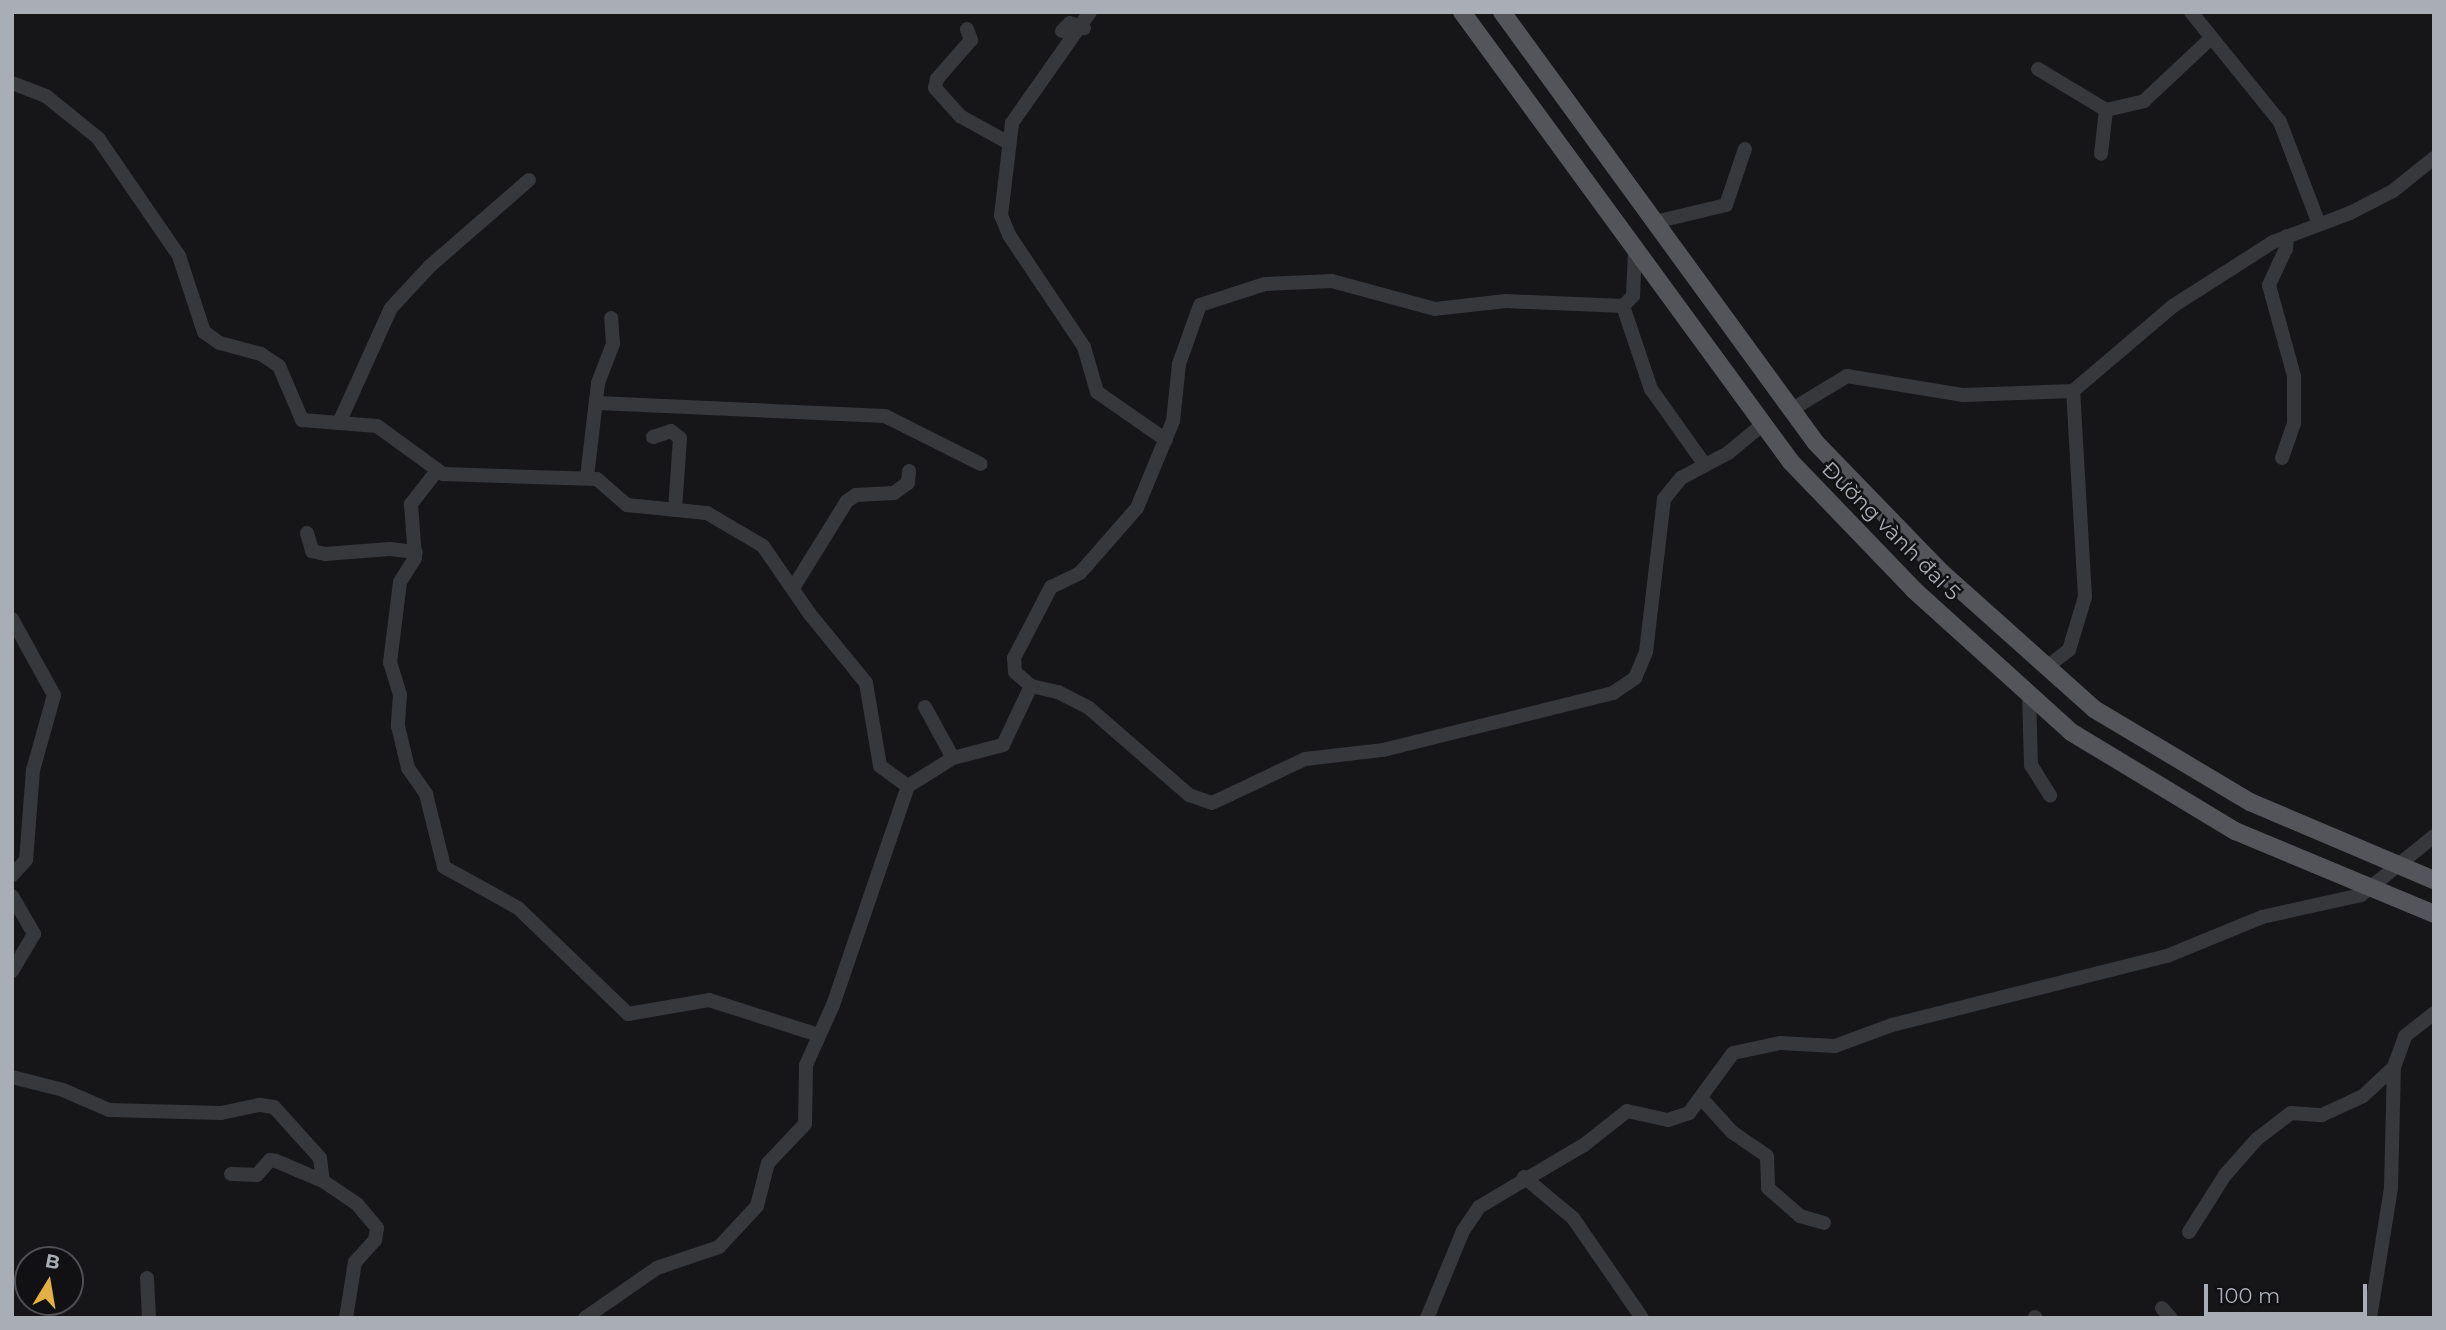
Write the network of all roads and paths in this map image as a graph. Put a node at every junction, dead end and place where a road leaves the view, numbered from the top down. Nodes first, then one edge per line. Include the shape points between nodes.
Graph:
1 (1090, 12) edge
2 (1462, 12) edge
3 (1502, 12) edge
4 (2191, 12) edge
5 (1084, 28) junction
6 (967, 29) dead end
7 (1062, 31) dead end
8 (2211, 38) junction
9 (2038, 69) dead end
10 (12, 83) edge
11 (2106, 110) junction
12 (1007, 142) junction
13 (1745, 149) dead end
14 (2101, 154) dead end
15 (2434, 158) edge
16 (529, 180) dead end
17 (1654, 222) junction
18 (2319, 224) junction
19 (2287, 236) junction
20 (1635, 249) junction
21 (1623, 306) junction
22 (611, 318) dead end
23 (2073, 391) junction
24 (598, 403) junction
25 (1791, 410) junction
26 (339, 423) junction
27 (1763, 424) junction
28 (653, 437) dead end
29 (1166, 440) junction
30 (2282, 458) dead end
31 (981, 464) dead end
32 (1705, 466) junction
33 (909, 471) dead end
34 (436, 472) junction
35 (587, 477) junction
36 (675, 510) junction
37 (307, 533) dead end
38 (416, 552) junction
39 (793, 588) junction
40 (12, 619) edge
41 (2047, 667) junction
42 (1031, 686) junction
43 (2029, 693) junction
44 (925, 708) dead end
45 (953, 758) junction
46 (908, 786) junction
47 (2050, 796) dead end
48 (2434, 836) edge
49 (2401, 866) junction
50 (13, 873) edge
51 (2434, 880) edge
52 (2372, 889) junction
53 (12, 896) edge
54 (2434, 914) edge
55 (12, 971) edge
56 (2434, 1013) edge
57 (819, 1035) junction
58 (2394, 1067) junction
59 (12, 1077) edge
60 (1702, 1099) junction
61 (231, 1174) dead end
62 (1524, 1177) junction
63 (323, 1181) junction
64 (1824, 1223) dead end
65 (2189, 1232) dead end
66 (147, 1278) dead end
67 (149, 1318) edge
68 (346, 1318) edge
69 (585, 1318) edge
70 (1427, 1318) edge
71 (1642, 1318) edge
72 (2370, 1318) edge

1 - 5 street
2 - 20 main road, Đường vành đai 5
3 - 17 main road, Đường vành đai 5
4 - 8 street
5 - 7 street via 1070,23
5 - 12 street via 1016,115
6 - 12 street via 971,40 937,79 935,88 960,116
8 - 11 street via 2144,101
8 - 18 street via 2284,129
9 - 11 street
10 - 26 street via 46,96 98,138 179,256 204,332 220,344 261,354 279,366 302,419
11 - 14 street
12 - 29 street via 1000,205 1009,235 1084,347 1097,392
13 - 17 street via 1726,205
15 - 18 street via 2393,191
16 - 26 street via 430,266 391,308
17 - 25 main road, Đường vành đai 5
18 - 19 street
19 - 23 street via 2162,314
19 - 30 street via 2286,249 2269,285 2294,376 2294,424
20 - 21 street via 1633,296
20 - 27 main road, Đường vành đai 5
21 - 29 street via 1506,301 1435,309 1347,283 1256,286 1197,309 1179,364
21 - 32 street via 1651,389
22 - 24 street via 613,344 598,383
23 - 25 street via 1964,395 1847,376
23 - 41 street via 2085,597 2069,650
24 - 31 street via 885,416
24 - 35 street
25 - 41 main road, Đường vành đai 5 via 1816,443 1941,572
26 - 34 street via 377,426
27 - 32 street
27 - 43 main road, Đường vành đai 5 via 1791,462 1914,590
28 - 36 street via 671,431 680,438
29 - 42 street via 1131,517 1080,573 1051,587 1013,665
32 - 42 street via 1681,478 1664,499 1646,652 1635,678 1613,693 1383,750 1305,759 1212,803 1189,795 1089,708 1058,692
33 - 39 street via 908,483 894,493 856,495 847,501
34 - 35 street
34 - 38 street via 411,504
35 - 36 street via 606,484 627,505
36 - 39 street via 707,513 756,540
37 - 38 street via 312,551 325,554 390,549
38 - 57 street via 400,582 390,662 400,694 398,726 408,768 426,794 444,867 519,908 628,1014 709,1000
39 - 46 street via 866,683 880,766
40 - 50 street via 54,695 33,770 27,855
41 - 49 main road, Đường vành đai 5 via 2094,709 2250,802
42 - 45 street via 1003,745
43 - 47 street via 2031,765
43 - 52 main road, Đường vành đai 5 via 2071,732 2235,831
44 - 45 street
45 - 46 street
46 - 57 street
48 - 49 street
49 - 51 main road, Đường vành đai 5
49 - 52 street
52 - 54 main road, Đường vành đai 5
52 - 60 street via 2352,898 2262,917 2167,956 1892,1025 1835,1046 1780,1043 1733,1053 1722,1062
53 - 55 street via 34,934
56 - 58 street via 2405,1036
57 - 69 street via 804,1075 806,1124 768,1163 761,1198 753,1210 719,1247 657,1268
58 - 65 street via 2363,1096 2322,1115 2291,1113 2256,1139 2225,1175
58 - 72 street via 2391,1188
59 - 63 street via 63,1090 109,1110 221,1113 260,1105 275,1107 320,1158
60 - 62 street via 1679,1119 1627,1111 1584,1145
60 - 64 street via 1732,1132 1767,1156 1768,1188 1800,1216
61 - 63 street via 257,1175 270,1160
62 - 70 street via 1491,1196 1470,1218
62 - 71 street via 1573,1218
63 - 68 street via 357,1204 377,1228 375,1240 355,1262
66 - 67 street

